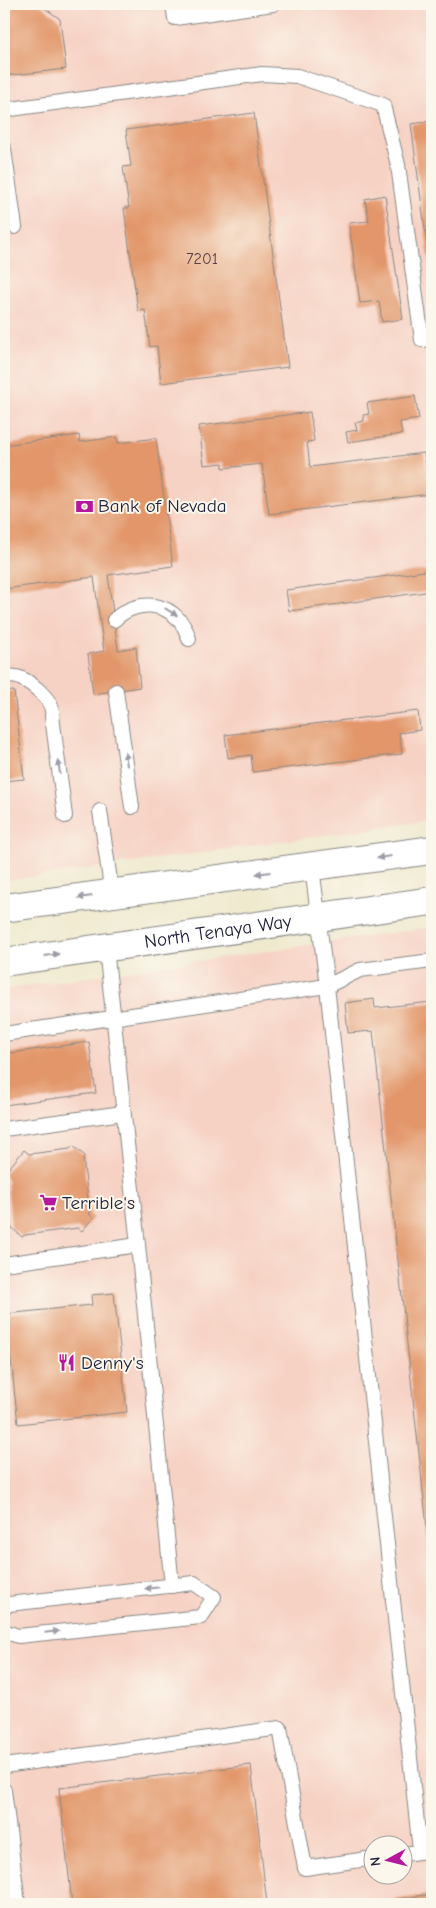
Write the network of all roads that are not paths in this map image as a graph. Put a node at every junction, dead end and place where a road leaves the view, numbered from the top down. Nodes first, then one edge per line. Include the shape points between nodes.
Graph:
1 (173, 4) edge
2 (273, 4) edge
3 (4, 110) edge
4 (4, 149) edge
5 (15, 227) dead end
6 (432, 339) edge
7 (114, 620) dead end
8 (189, 639) dead end
9 (4, 676) edge
10 (116, 691) dead end
11 (132, 807) dead end
12 (100, 811) dead end
13 (65, 816) dead end
14 (432, 850) edge
15 (312, 866) junction
16 (432, 893) edge
17 (112, 894) junction
18 (432, 901) edge
19 (394, 906) junction
20 (4, 908) edge
21 (318, 917) junction
22 (106, 948) junction
23 (432, 961) edge
24 (4, 962) edge
25 (327, 986) junction
26 (114, 1019) junction
27 (4, 1034) edge
28 (123, 1113) junction
29 (4, 1129) edge
30 (138, 1246) junction
31 (4, 1264) edge
32 (172, 1586) junction
33 (4, 1608) edge
34 (4, 1631) edge
35 (4, 1766) edge
36 (4, 1790) edge
37 (426, 1851) edge
38 (364, 1859) edge
39 (18, 1904) edge

1 - 2 lane via 175,18
3 - 6 lane via 262,74 296,76 383,105 398,165 422,340
4 - 5 lane
7 -> 8 lane via 127,610 158,606 177,615
13 -> 9 lane via 53,710 27,682
11 -> 10 lane
12 - 17 lane
14 -> 15 main road
15 -> 17 main road
15 - 21 lane
16 - 19 main road
17 -> 20 main road
18 - 19 main road, North Tenaya Way
19 - 21 main road, North Tenaya Way
21 - 22 main road, North Tenaya Way
21 - 25 lane
24 -> 22 main road, North Tenaya Way
22 - 26 lane
23 - 25 lane via 360,970
25 - 26 lane
25 - 37 lane
26 - 27 lane
26 - 28 lane
28 - 29 lane
28 - 30 lane
30 - 31 lane
30 - 32 lane
32 -> 33 lane via 9,1604
34 -> 32 lane via 18,1636 201,1617 214,1597 194,1583
35 - 38 lane via 280,1728 305,1868
36 - 39 lane

